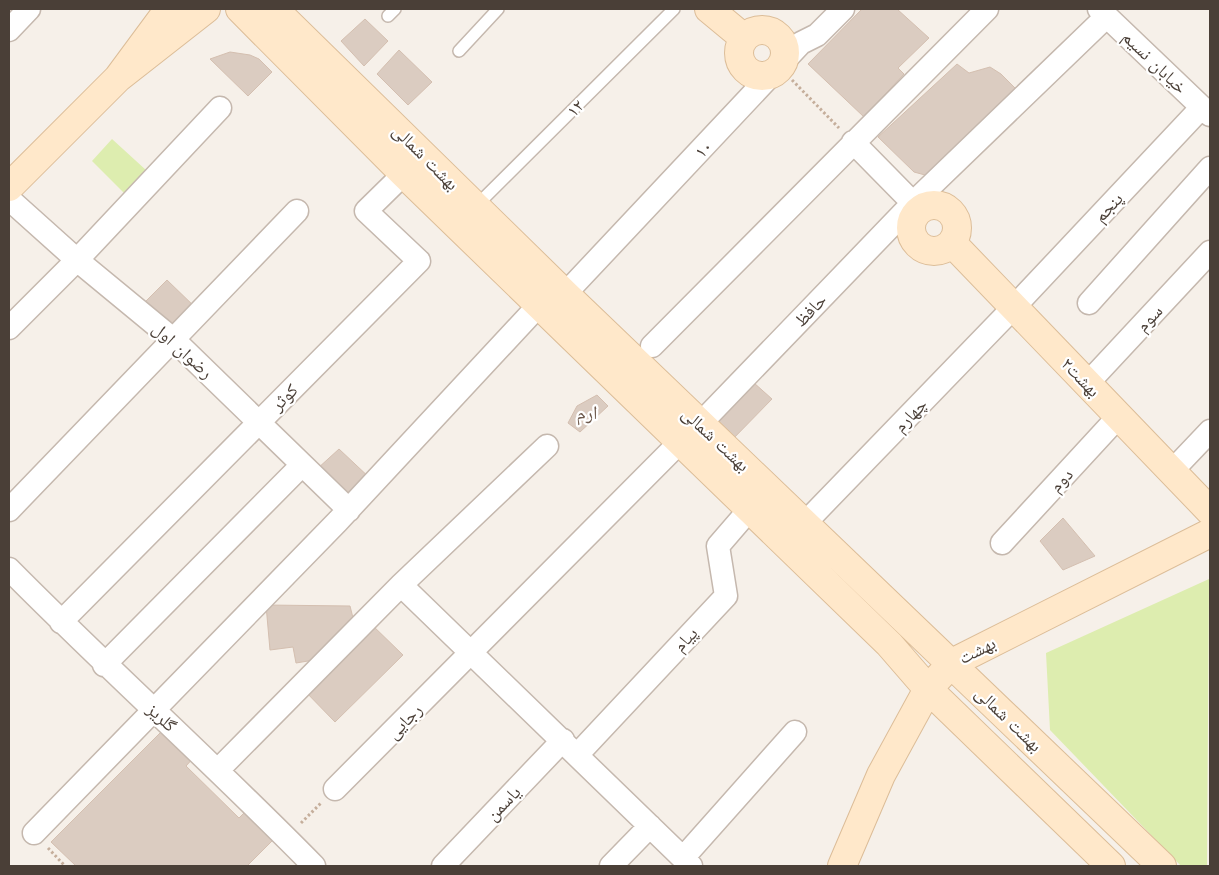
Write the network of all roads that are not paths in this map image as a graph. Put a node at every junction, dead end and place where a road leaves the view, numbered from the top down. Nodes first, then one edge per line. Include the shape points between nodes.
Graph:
1 (29, 9) edge
2 (169, 9) edge
3 (206, 9) edge
4 (240, 9) edge
5 (274, 9) edge
6 (498, 9) edge
7 (674, 9) edge
8 (709, 9) edge
9 (843, 9) edge
10 (986, 9) edge
11 (1103, 12) edge
12 (9, 30) edge
13 (459, 51) dead end
14 (780, 68) junction
15 (118, 78) junction
16 (220, 108) dead end
17 (1206, 111) edge
18 (853, 142) junction
19 (424, 154) junction
20 (1210, 168) edge
21 (403, 173) junction
22 (9, 187) edge
23 (9, 199) edge
24 (476, 206) junction
25 (917, 207) junction
26 (297, 211) dead end
27 (1210, 252) edge
28 (77, 260) junction
29 (565, 294) junction
30 (1089, 303) dead end
31 (539, 305) junction
32 (1014, 307) junction
33 (9, 328) edge
34 (174, 340) junction
35 (652, 346) dead end
36 (1087, 384) junction
37 (1119, 416) junction
38 (259, 422) junction
39 (1210, 431) edge
40 (690, 433) junction
41 (548, 446) dead end
42 (302, 465) junction
43 (1172, 471) junction
44 (9, 510) edge
45 (349, 510) junction
46 (749, 510) junction
47 (1210, 512) edge
48 (805, 523) junction
49 (1210, 533) edge
50 (1002, 543) dead end
51 (9, 569) edge
52 (402, 585) junction
53 (61, 622) junction
54 (473, 652) junction
55 (952, 663) junction
56 (104, 665) junction
57 (928, 689) junction
58 (155, 711) junction
59 (795, 732) dead end
60 (570, 748) junction
61 (218, 770) junction
62 (335, 789) road end
63 (650, 826) junction
64 (34, 834) dead end
65 (687, 862) edge
66 (314, 866) edge
67 (443, 866) edge
68 (611, 866) edge
69 (842, 866) edge
70 (1111, 866) edge
71 (1162, 866) edge

1 - 12 street
2 - 15 main road
3 - 15 main road
4 - 21 main road, بهشت شمالی
5 - 19 main road, بهشت شمالی
6 - 13 lane
7 - 24 lane, ۱۲
8 - 14 main road via 744,38 758,30 774,32 784,45 784,60
9 - 14 street, ۱۰ via 818,35 801,44
10 - 18 street
11 - 17 street, خیابان نسیم
11 - 25 street, حافظ
14 - 29 street, ۱۰
15 - 22 main road
16 - 28 street
17 - 32 street, پنجم
18 - 25 street
18 - 35 street
19 - 21 street
19 - 24 main road, بهشت شمالی
20 - 30 street
21 - 31 main road, بهشت شمالی
21 - 38 street, کوثر via 366,211 419,261
23 - 28 street, رضوان اول
24 - 29 main road, بهشت شمالی
25 - 32 main road, بهشت۲ via 939,205 949,210 957,226 952,243
25 - 40 street, حافظ
26 - 34 street
27 - 36 street, سوم
28 - 33 street
28 - 34 street, رضوان اول
29 - 40 main road, بهشت شمالی
31 - 40 main road, بهشت شمالی
31 - 45 street
32 - 36 main road, بهشت۲
32 - 48 street, چهارم
34 - 38 street, رضوان اول
34 - 44 street
36 - 37 main road, بهشت۲
37 - 43 main road, بهشت۲
37 - 50 street, دوم
38 - 42 street, رضوان اول
38 - 53 street, کوثر
39 - 43 street
40 - 46 main road, بهشت شمالی
40 - 48 main road, بهشت شمالی
40 - 54 street, حافظ
41 - 52 street
42 - 45 street, رضوان اول
42 - 56 street
43 - 47 main road, بهشت۲
45 - 58 street
46 - 57 main road, بهشت شمالی via 889,644
46 - 60 street, پیام via 718,546 726,596
48 - 55 main road, بهشت شمالی
49 - 55 main road, بهشت
51 - 53 street, گلریز
52 - 54 street
52 - 61 street
53 - 56 street, گلریز
54 - 60 street
54 - 62 street, رجایی
55 - 57 main road, بهشت
55 - 71 main road, بهشت شمالی
56 - 58 street, گلریز
57 - 69 main road, بهشت via 881,775
57 - 70 main road, بهشت شمالی
58 - 61 street, گلریز
58 - 64 street
59 - 65 street
60 - 63 street
60 - 67 street, یاسمن
61 - 66 street, گلریز
63 - 65 street
63 - 68 street

